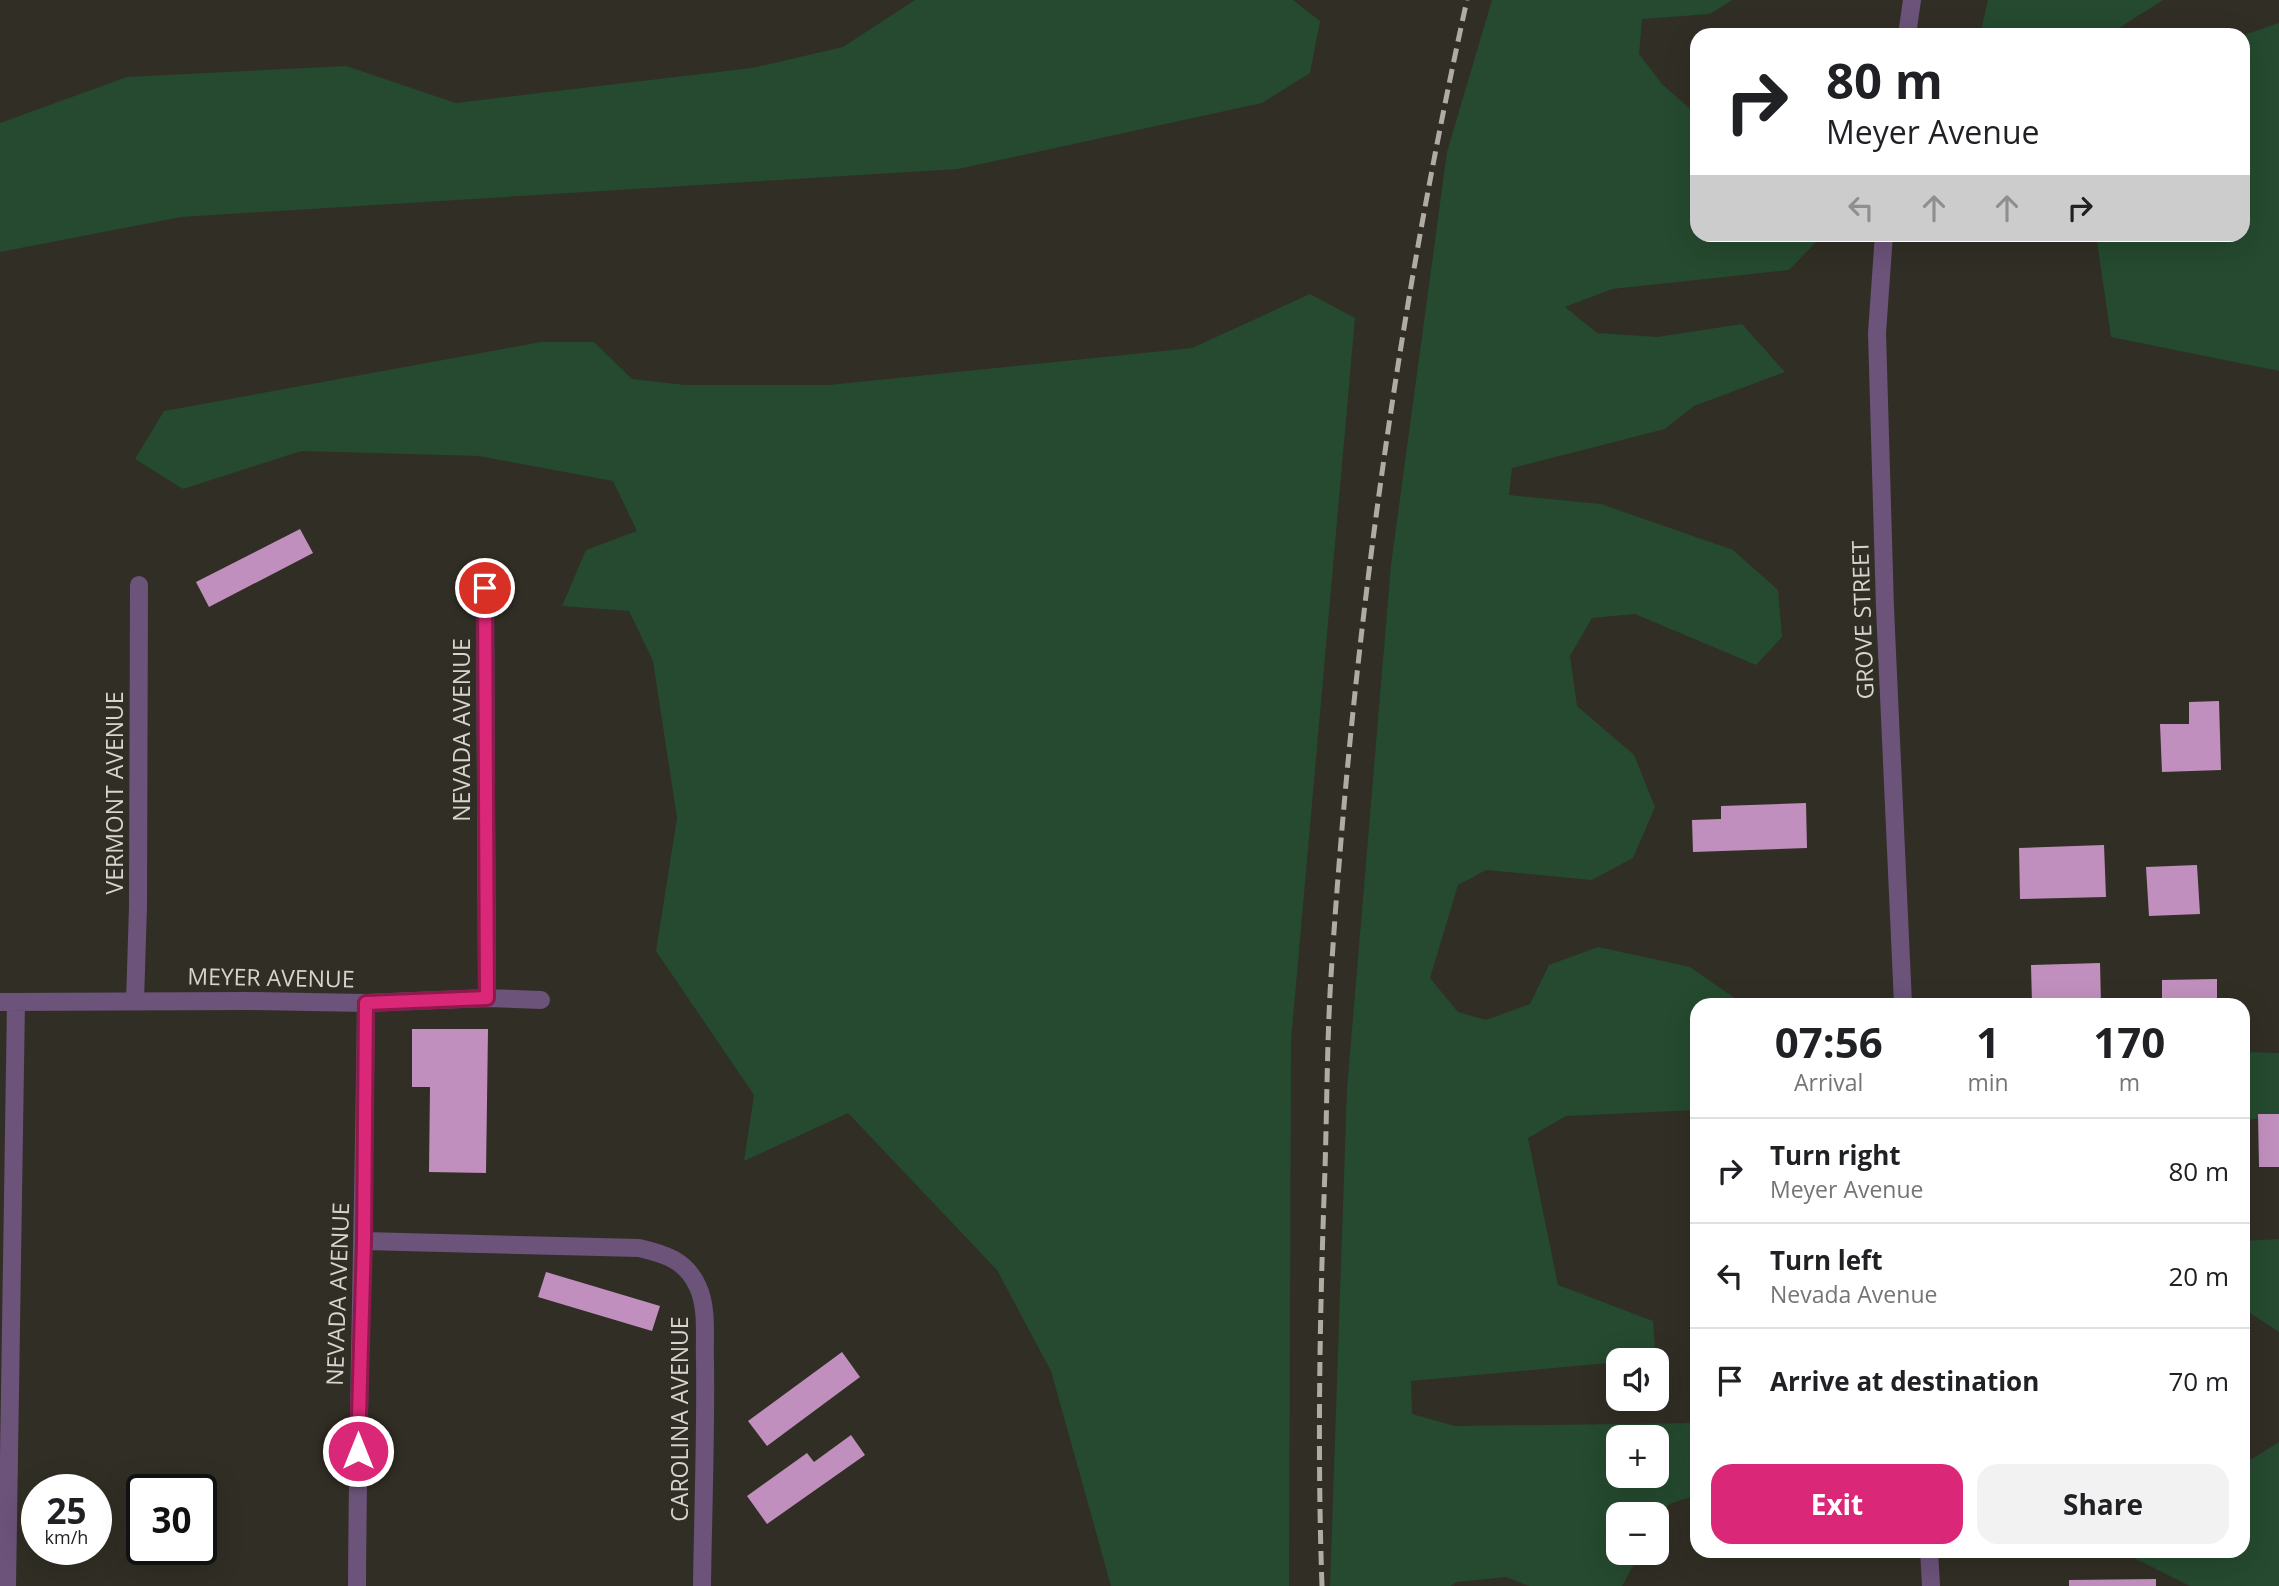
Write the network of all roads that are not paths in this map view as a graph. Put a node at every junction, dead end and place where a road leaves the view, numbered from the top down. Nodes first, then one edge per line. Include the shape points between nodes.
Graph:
1 (1912, 0) edge
2 (1908, 28) edge
3 (1883, 242) edge
4 (139, 585) dead end
5 (485, 588) dead end
6 (487, 998) junction
7 (1903, 998) edge
8 (541, 1000) dead end
9 (135, 1001) junction
10 (8, 1002) edge
11 (366, 1003) junction
12 (364, 1241) junction
13 (1929, 1558) edge
14 (7, 1586) edge
15 (357, 1586) edge
16 (702, 1586) edge
17 (1931, 1586) edge

1 - 2 street
3 - 7 street, GROVE STREET via 1877,333
4 - 9 street, VERMONT AVENUE
5 - 6 street, NEVADA AVENUE
6 - 8 street, MEYER AVENUE
6 - 11 street, MEYER AVENUE
9 - 10 street, MEYER AVENUE
9 - 11 street, MEYER AVENUE
10 - 14 street
11 - 12 street, NEVADA AVENUE
12 - 15 street, NEVADA AVENUE
12 - 16 street, CAROLINA AVENUE via 639,1248 668,1255 690,1273 703,1304
13 - 17 street

